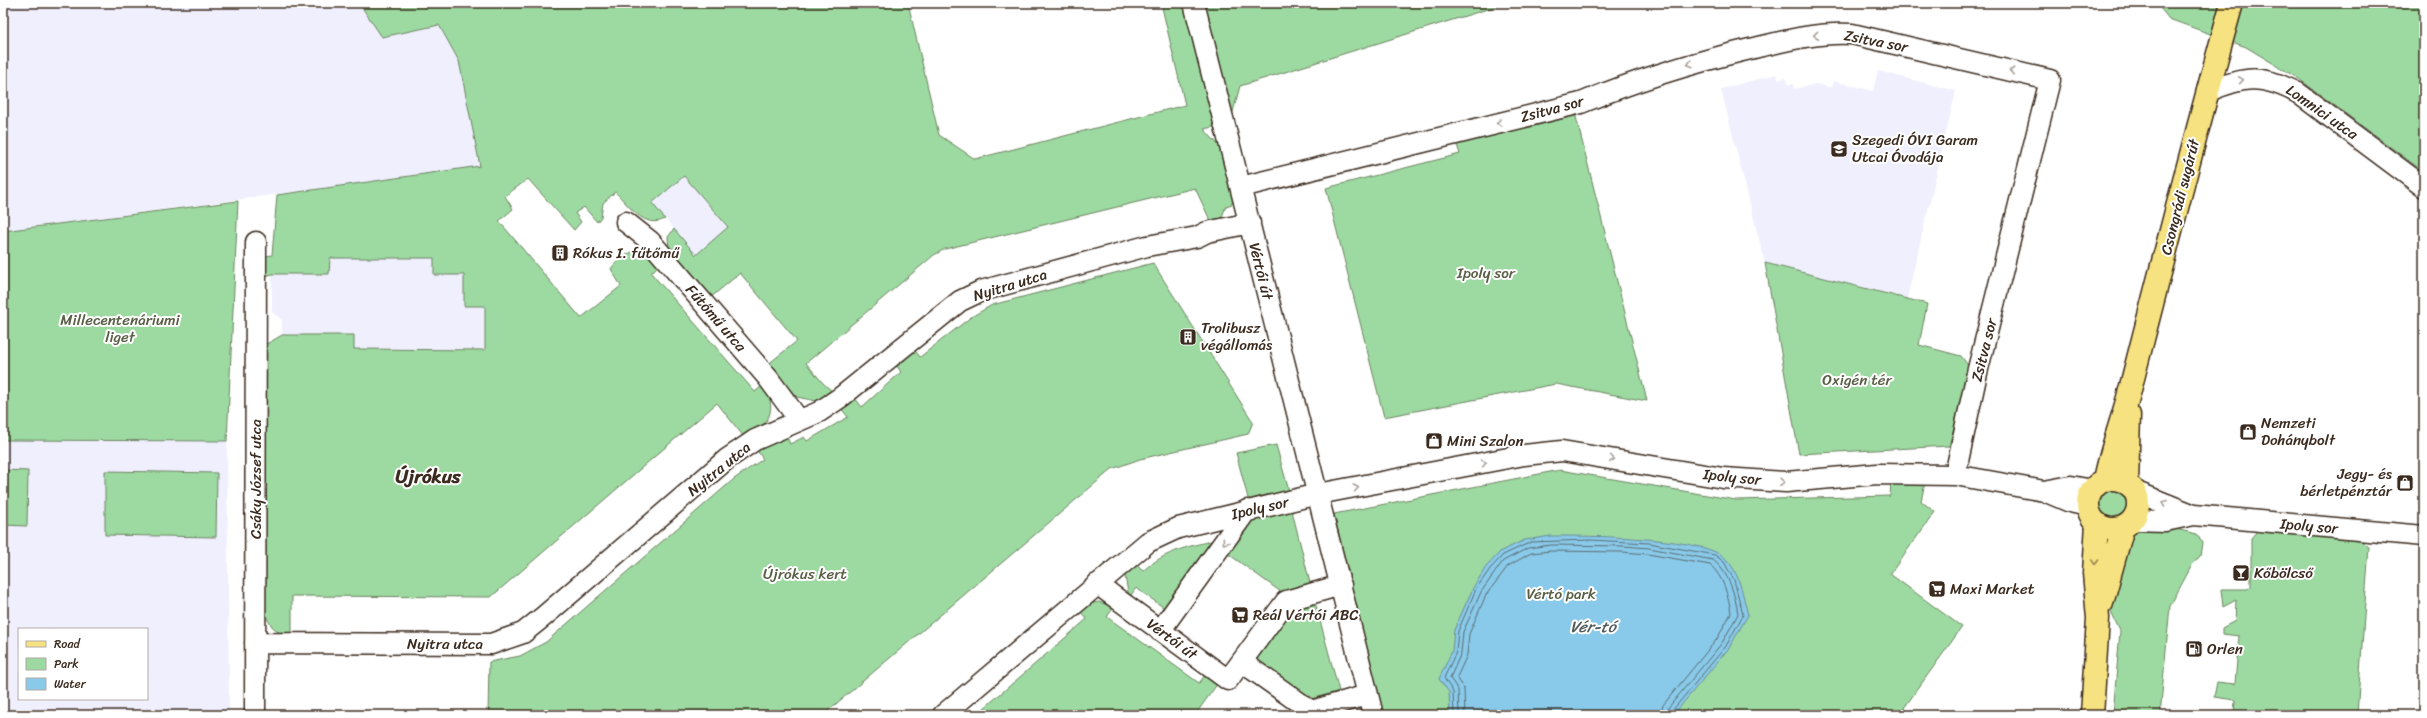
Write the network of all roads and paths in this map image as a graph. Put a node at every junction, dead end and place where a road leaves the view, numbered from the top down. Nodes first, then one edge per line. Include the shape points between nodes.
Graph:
1 (1194, 3) edge
2 (2232, 3) edge
3 (2207, 92) junction
4 (1241, 187) junction
5 (2424, 187) edge
6 (626, 222) dead end
7 (1250, 223) junction
8 (256, 242) dead end
9 (2130, 391) junction
10 (799, 420) junction
11 (1955, 475) junction
12 (2130, 487) junction
13 (1318, 494) junction
14 (2095, 500) junction
15 (1247, 510) junction
16 (2194, 515) junction
17 (2128, 523) junction
18 (2424, 536) edge
19 (1097, 584) junction
20 (1340, 585) junction
21 (2098, 618) junction
22 (1160, 631) junction
23 (255, 643) junction
24 (1242, 662) junction
25 (1367, 694) junction
26 (1310, 713) edge
27 (255, 715) edge
28 (943, 715) edge
29 (1373, 715) edge
30 (2092, 715) edge

1 - 4 street, Vértói út
2 - 3 main road, Csongrádi sugárút
3 -> 5 street, Lomnici utca via 2231,82 2252,79 2276,82 2298,93
3 - 9 main road, Csongrádi sugárút
4 - 7 street, Vértói út
11 -> 4 street, Zsitva sor via 1977,373 2050,80 1852,34 1803,36 1700,61 1628,83 1581,103
6 - 10 street, Fűtőmű utca via 650,241 768,378
7 - 10 street, Nyitra utca via 1207,232 1197,237 1147,246 981,291 960,301 841,397 819,412
7 - 13 street, Vértói út
8 - 23 street, Csáky József utca
9 - 12 main road, Csongrádi sugárút
9 - 14 main road, Csongrádi sugárút
10 - 23 street, Nyitra utca via 755,440 727,459 523,633 491,644
13 -> 11 street, Ipoly sor via 1524,455 1562,451 1723,478 1786,482 1877,474
11 - 14 street, Ipoly sor via 2044,491 2071,486
12 - 14 main road via 2116,479
16 -> 12 street, Ipoly sor
12 - 17 main road, Csongrádi sugárút via 2138,505
13 - 15 street, Ipoly sor
13 - 20 street, Vértói út
14 - 17 main road via 2109,529
14 -> 21 main road, Csongrádi sugárút via 2094,573
15 - 19 street, Ipoly sor via 1178,528 1148,542
15 -> 22 street
16 - 17 street, Ipoly sor
16 - 18 street, Ipoly sor
17 - 21 main road, Csongrádi sugárút
19 - 22 street, Vértói út
19 - 28 street, Ipoly sor
20 - 24 street, Vértói út via 1286,601
20 - 25 street, Vértói út
21 - 30 main road, Csongrádi sugárút
22 - 24 street, Vértói út via 1228,680
23 - 27 street, Csáky József utca
24 - 26 street
25 - 26 street
25 - 29 street, Vértói út

